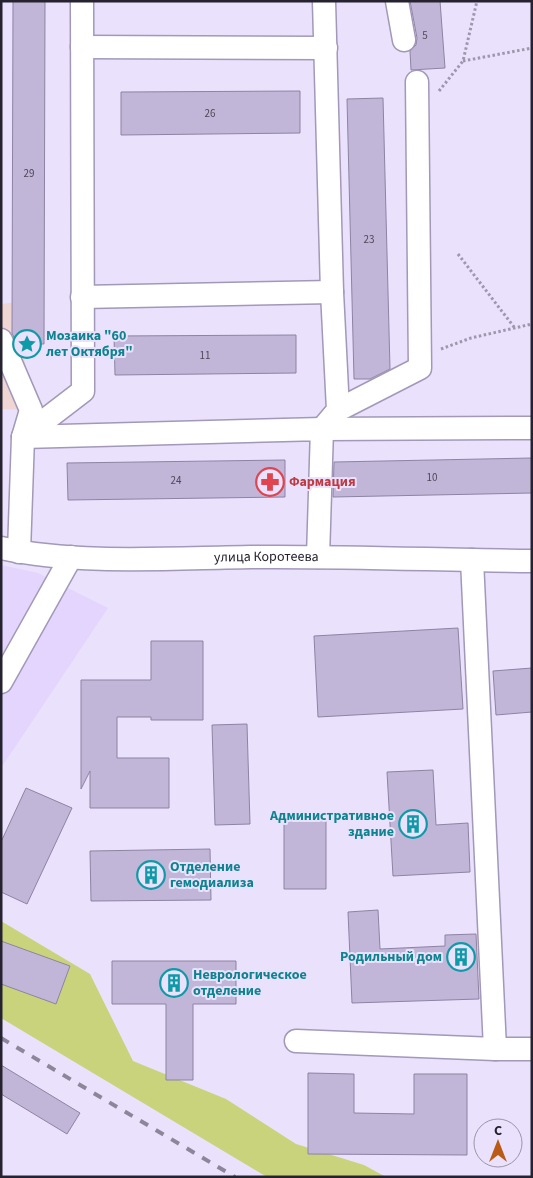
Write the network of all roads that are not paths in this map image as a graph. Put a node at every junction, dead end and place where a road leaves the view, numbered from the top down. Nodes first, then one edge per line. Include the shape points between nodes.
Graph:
1 (82, 1) edge
2 (324, 1) edge
3 (397, 1) edge
4 (404, 40) dead end
5 (82, 47) junction
6 (326, 48) junction
7 (417, 82) dead end
8 (332, 292) junction
9 (82, 297) junction
10 (1, 340) edge
11 (338, 410) junction
12 (532, 428) edge
13 (322, 429) junction
14 (23, 437) junction
15 (10, 550) edge
16 (71, 557) junction
17 (318, 557) junction
18 (472, 560) junction
19 (532, 560) edge
20 (1, 682) edge
21 (296, 1041) dead end
22 (496, 1049) junction
23 (532, 1049) edge

1 - 5 street
2 - 6 street
3 - 4 street
5 - 6 street
5 - 9 street
6 - 8 street
7 - 11 street via 420,368
8 - 9 street
8 - 11 street
9 - 14 street via 83,391
10 - 14 street via 31,410
11 - 13 street
12 - 13 street
13 - 14 street
13 - 17 street
14 - 15 street
15 - 16 street, улица Коротеева
16 - 17 street, улица Коротеева
16 - 20 street
17 - 18 street, улица Коротеева
18 - 19 street, улица Коротеева
18 - 22 street
21 - 22 street
22 - 23 street

